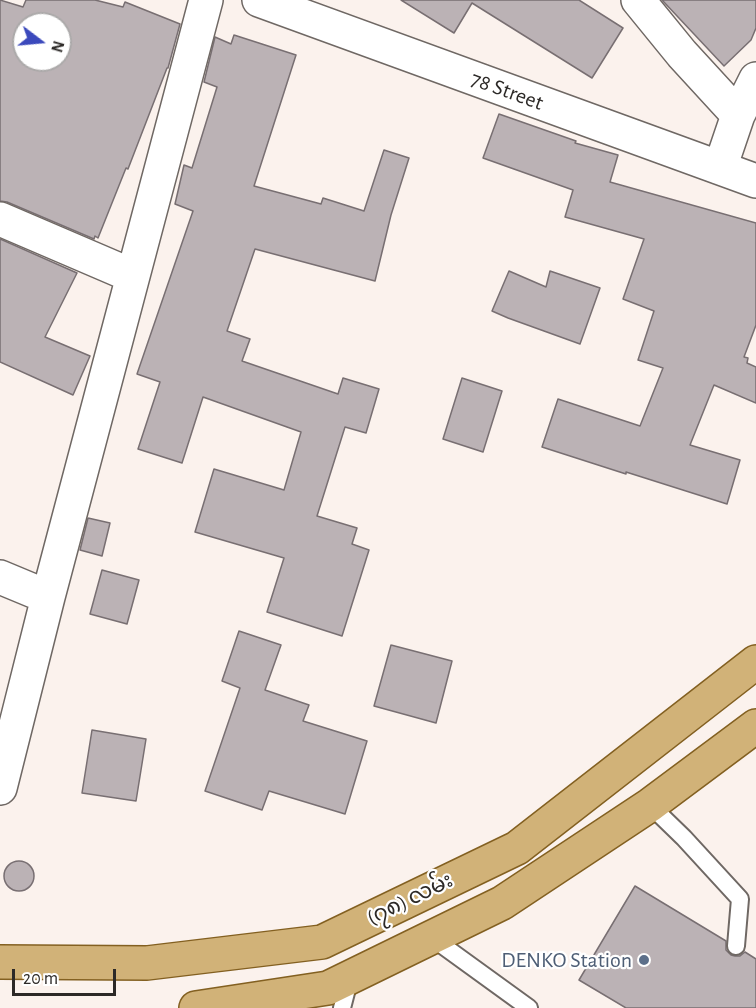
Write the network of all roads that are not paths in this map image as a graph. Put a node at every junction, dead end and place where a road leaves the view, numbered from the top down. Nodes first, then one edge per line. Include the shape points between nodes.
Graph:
1 (206, 0) edge
2 (259, 0) edge
3 (638, 0) edge
4 (756, 79) edge
5 (738, 116) junction
6 (720, 168) junction
7 (756, 181) edge
8 (0, 219) edge
9 (133, 276) junction
10 (0, 577) edge
11 (48, 597) junction
12 (756, 662) edge
13 (756, 726) edge
14 (0, 788) edge
15 (650, 805) junction
16 (431, 937) junction
17 (736, 946) dead end
18 (0, 962) edge
19 (350, 977) junction
20 (196, 1008) edge
21 (342, 1008) edge
22 (529, 1008) edge

1 - 9 street
2 - 6 street, 78 Street
3 - 5 street
4 - 5 street
5 - 6 street
6 - 7 street, 78 Street
8 - 9 street
9 - 11 street
10 - 11 street
11 - 14 street
12 - 18 main road, (၇၈) လမ်း via 517,848 322,942 147,963
13 - 15 main road, (၇၈) လမ်း
15 - 16 main road, (၇၈) လမ်း via 502,903
15 - 17 lane via 740,899
16 - 19 main road, (၇၈) လမ်း
16 - 22 lane
19 - 20 main road, (၇၈) လမ်း via 328,988
19 - 21 lane

